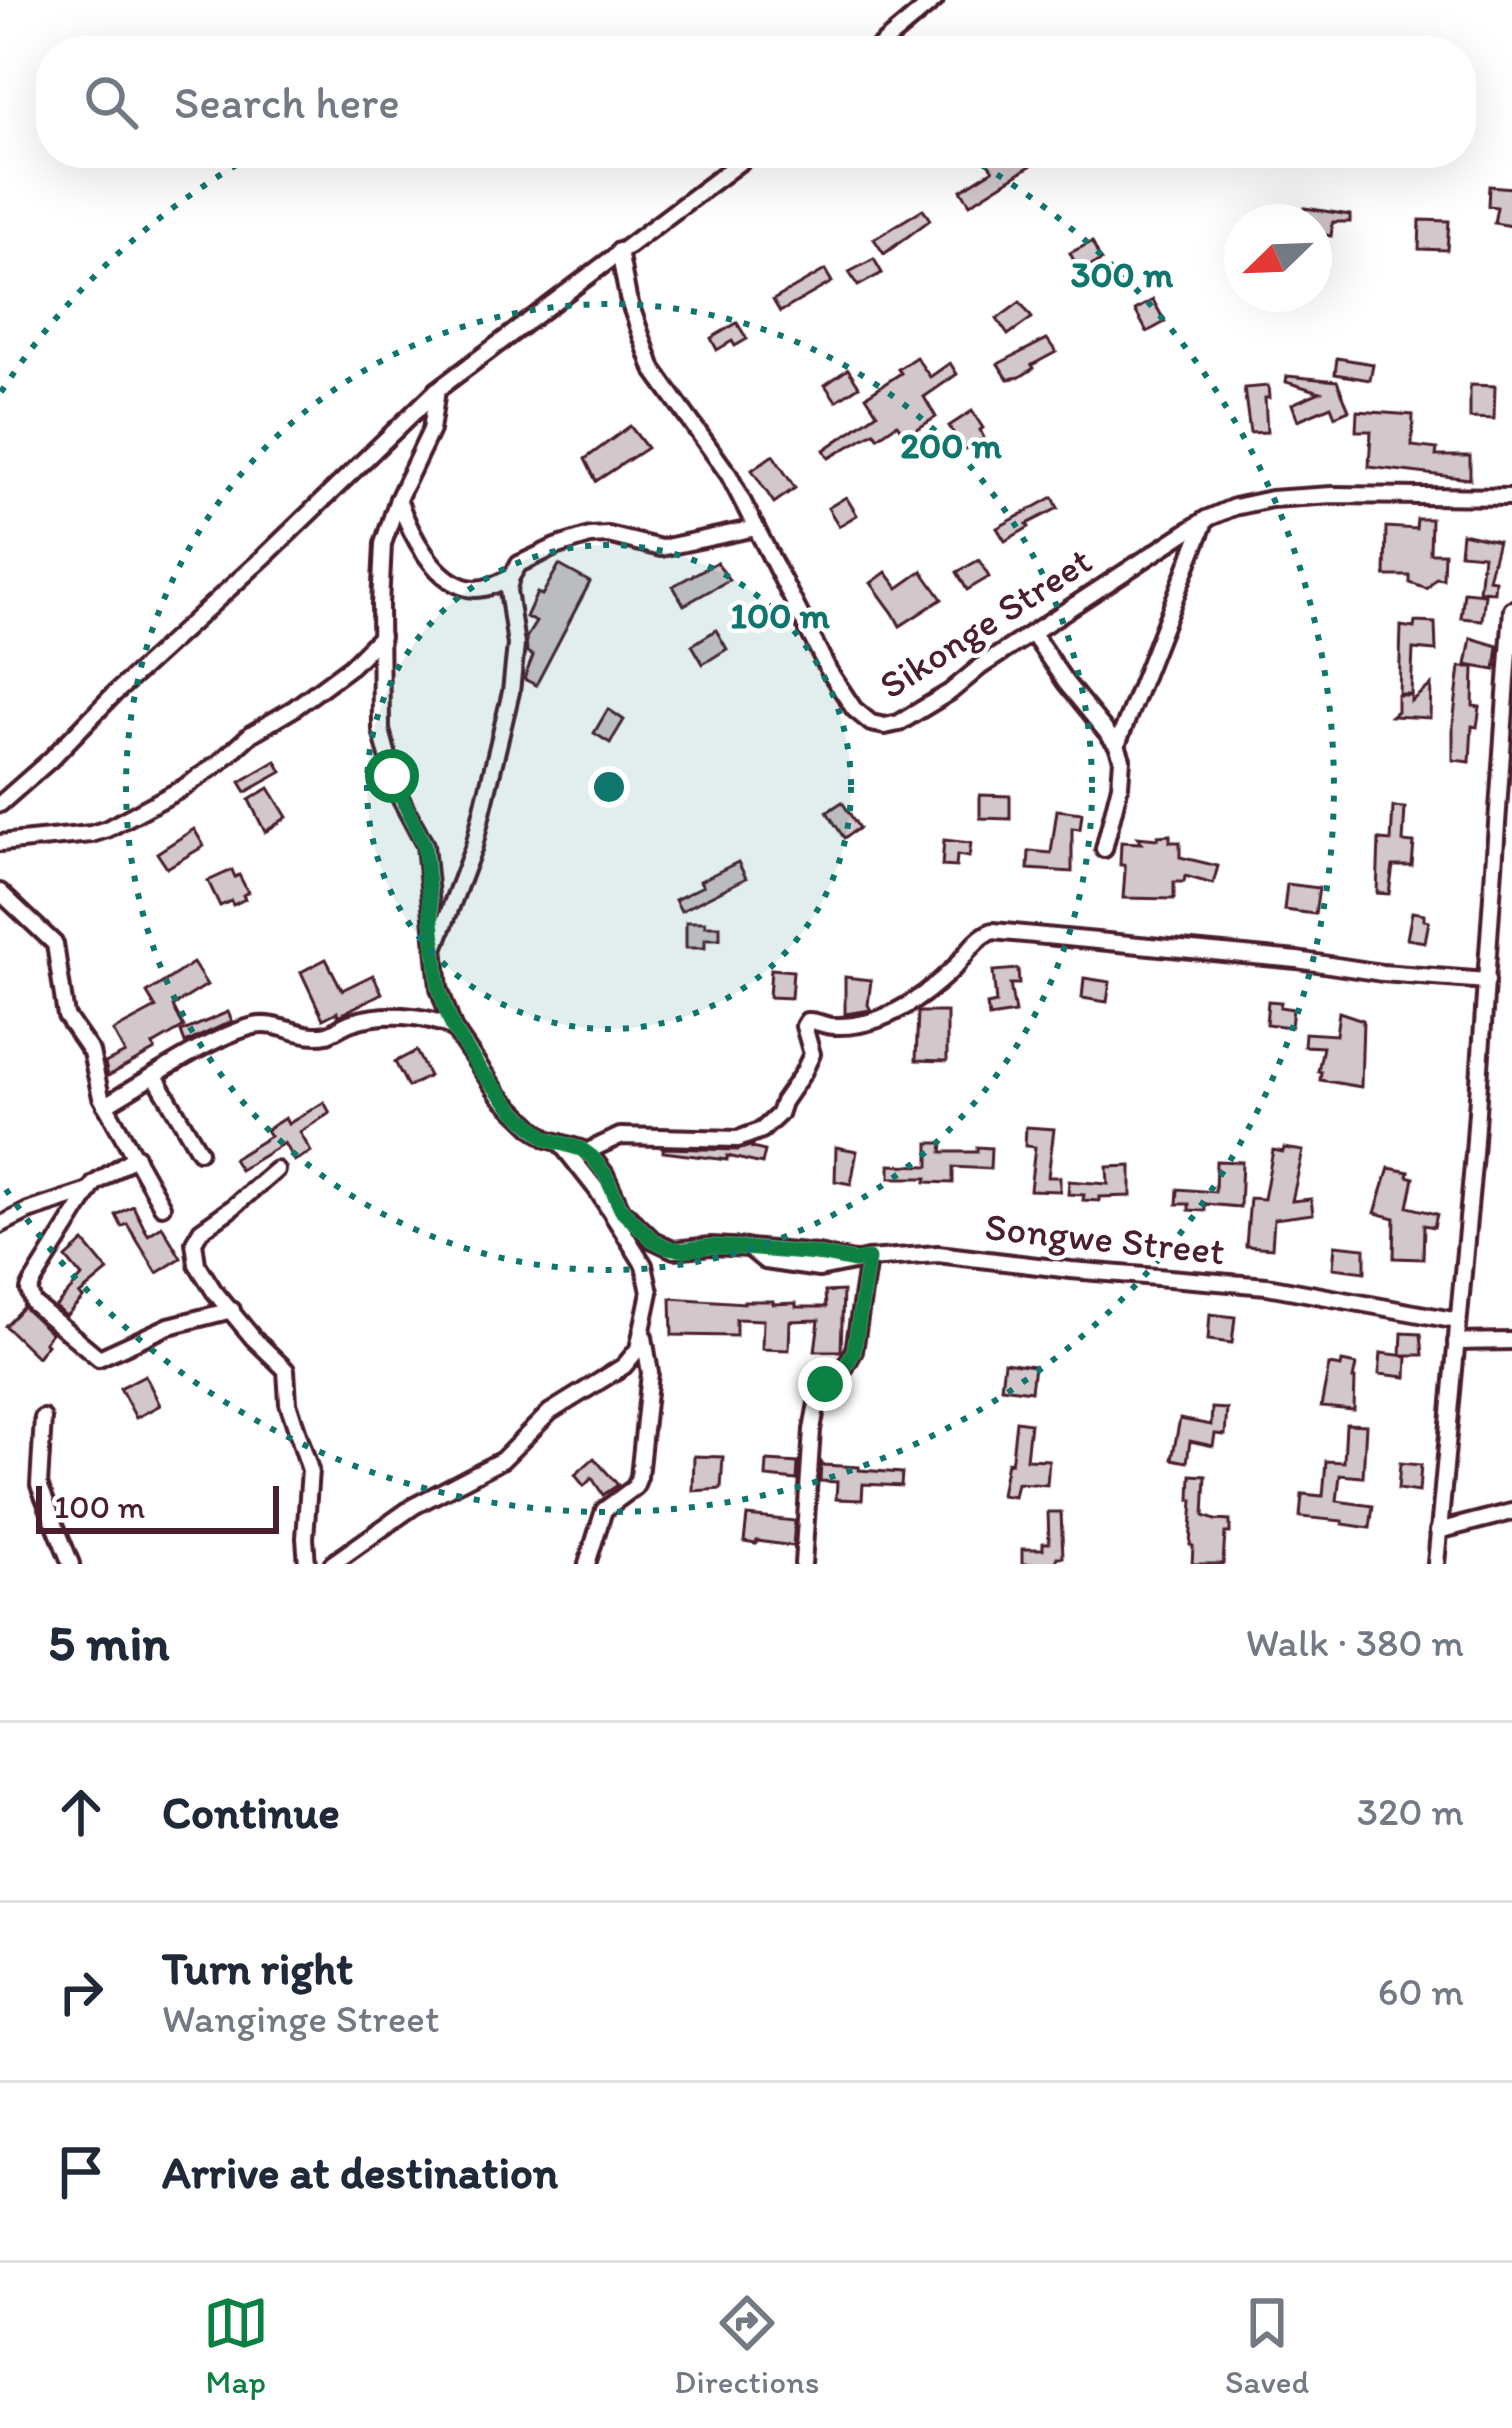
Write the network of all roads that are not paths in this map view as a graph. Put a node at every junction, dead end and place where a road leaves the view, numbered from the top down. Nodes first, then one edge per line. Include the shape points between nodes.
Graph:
1 (935, 0) edge
2 (892, 36) edge
3 (732, 168) edge
4 (619, 251) junction
5 (436, 390) junction
6 (1512, 497) edge
7 (398, 499) junction
8 (1206, 519) junction
9 (755, 528) junction
10 (511, 577) junction
11 (1512, 609) edge
12 (1032, 632) junction
13 (380, 636) junction
14 (1510, 670) edge
15 (1117, 745) junction
16 (0, 804) edge
17 (1505, 839) edge
18 (0, 843) edge
19 (1104, 849) dead end
20 (0, 892) edge
21 (435, 951) junction
22 (1487, 981) junction
23 (453, 1028) junction
24 (155, 1076) junction
25 (105, 1105) junction
26 (560, 1143) junction
27 (200, 1151) dead end
28 (586, 1152) junction
29 (136, 1156) junction
30 (276, 1170) dead end
31 (89, 1191) junction
32 (162, 1206) dead end
33 (0, 1225) edge
34 (861, 1260) junction
35 (232, 1310) junction
36 (1458, 1321) junction
37 (644, 1331) junction
38 (1512, 1341) edge
39 (1456, 1342) junction
40 (43, 1418) dead end
41 (1512, 1512) edge
42 (1438, 1531) junction
43 (71, 1564) edge
44 (307, 1564) edge
45 (332, 1564) edge
46 (587, 1564) edge
47 (802, 1564) edge
48 (1436, 1564) edge

1 - 2 street
3 - 4 street
4 - 5 street
4 - 9 street, Sikonge Street via 653,369 730,475
5 - 7 street via 425,447
5 - 16 street
6 - 8 street, Sikonge Street via 1332,495 1234,507
7 - 10 street via 413,537 448,578 478,589
7 - 13 street via 380,558
8 - 12 street, Sikonge Street
8 - 15 street
9 - 10 street via 661,548 590,536 531,556
9 - 12 street, Sikonge Street via 829,671 871,724 899,722
10 - 21 street via 511,692 474,846
11 - 14 street
12 - 15 street
13 - 18 street via 351,667 183,788 91,834
13 - 21 street via 381,730 424,845
14 - 17 street
15 - 19 street via 1120,785
17 - 22 street
20 - 25 street via 55,944 66,1016 94,1058
21 - 23 street
22 - 28 street via 993,931 890,1016 832,1026 806,1021 812,1054 762,1130 738,1139 620,1136
22 - 36 street
23 - 24 street via 398,1017 355,1021 322,1036 253,1026
23 - 26 street via 499,1095
24 - 25 street
24 - 27 street
25 - 29 street
26 - 28 street
26 - 37 street via 644,1265
28 - 34 street, Songwe Street via 621,1209 667,1247 749,1248 765,1262 806,1268
29 - 31 street
29 - 32 street
30 - 35 street via 196,1235 197,1264
31 - 33 street
31 - 35 street via 29,1290 33,1303 95,1357
34 - 36 street, Songwe Street via 938,1254 1268,1286
34 - 47 street via 854,1351 818,1398
35 - 44 street via 286,1370 310,1470
36 - 39 street
37 - 45 street via 623,1366 550,1412 502,1460
37 - 46 street via 650,1373 639,1477 604,1510
38 - 39 street
39 - 42 street
40 - 43 street via 39,1485
41 - 42 street
42 - 48 street

